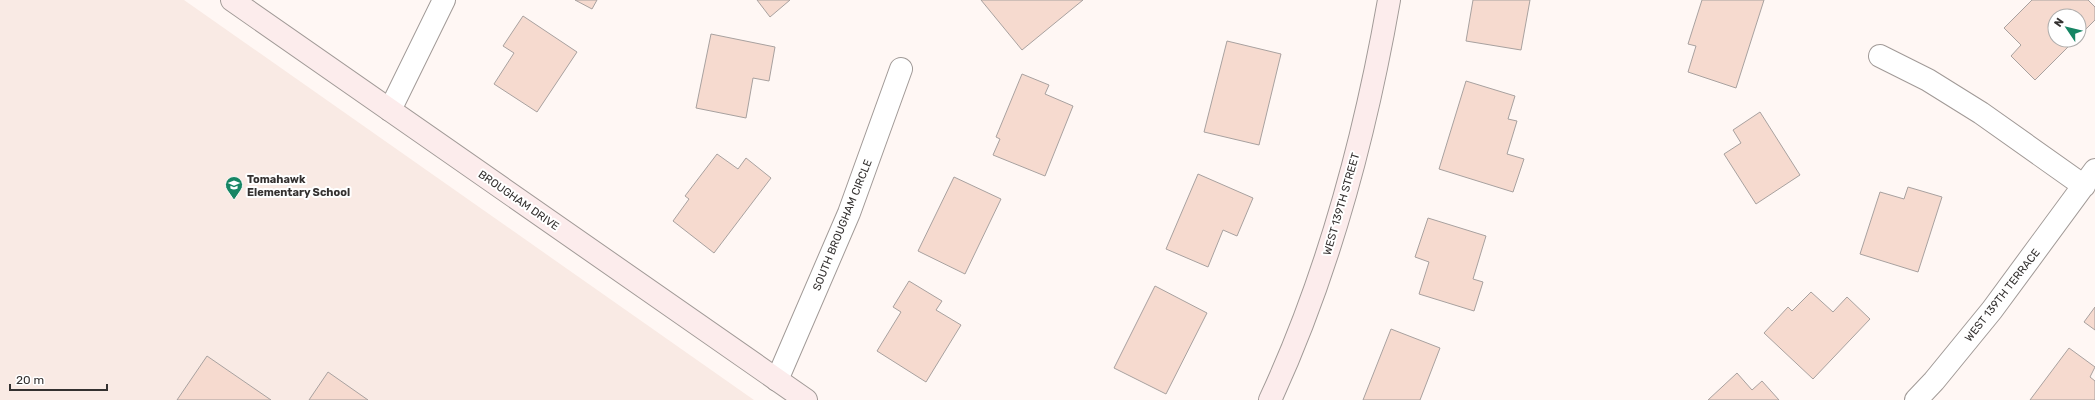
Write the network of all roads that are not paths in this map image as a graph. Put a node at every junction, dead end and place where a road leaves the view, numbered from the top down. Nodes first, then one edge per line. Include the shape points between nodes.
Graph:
1 (232, 0) edge
2 (444, 0) edge
3 (1389, 0) edge
4 (1880, 56) dead end
5 (901, 69) dead end
6 (390, 110) junction
7 (2090, 178) edge
8 (777, 380) junction
9 (806, 400) edge
10 (1270, 400) edge
11 (1916, 400) edge

1 - 6 street, BROUGHAM DRIVE
2 - 6 street
3 - 10 street, WEST 139TH STREET via 1368,106 1333,239 1291,356
4 - 7 street, WEST 139TH TERRACE via 1928,80
5 - 8 street, SOUTH BROUGHAM CIRCLE via 849,213
6 - 8 street, BROUGHAM DRIVE
7 - 11 street, WEST 139TH TERRACE via 1992,310
8 - 9 street, BROUGHAM DRIVE

